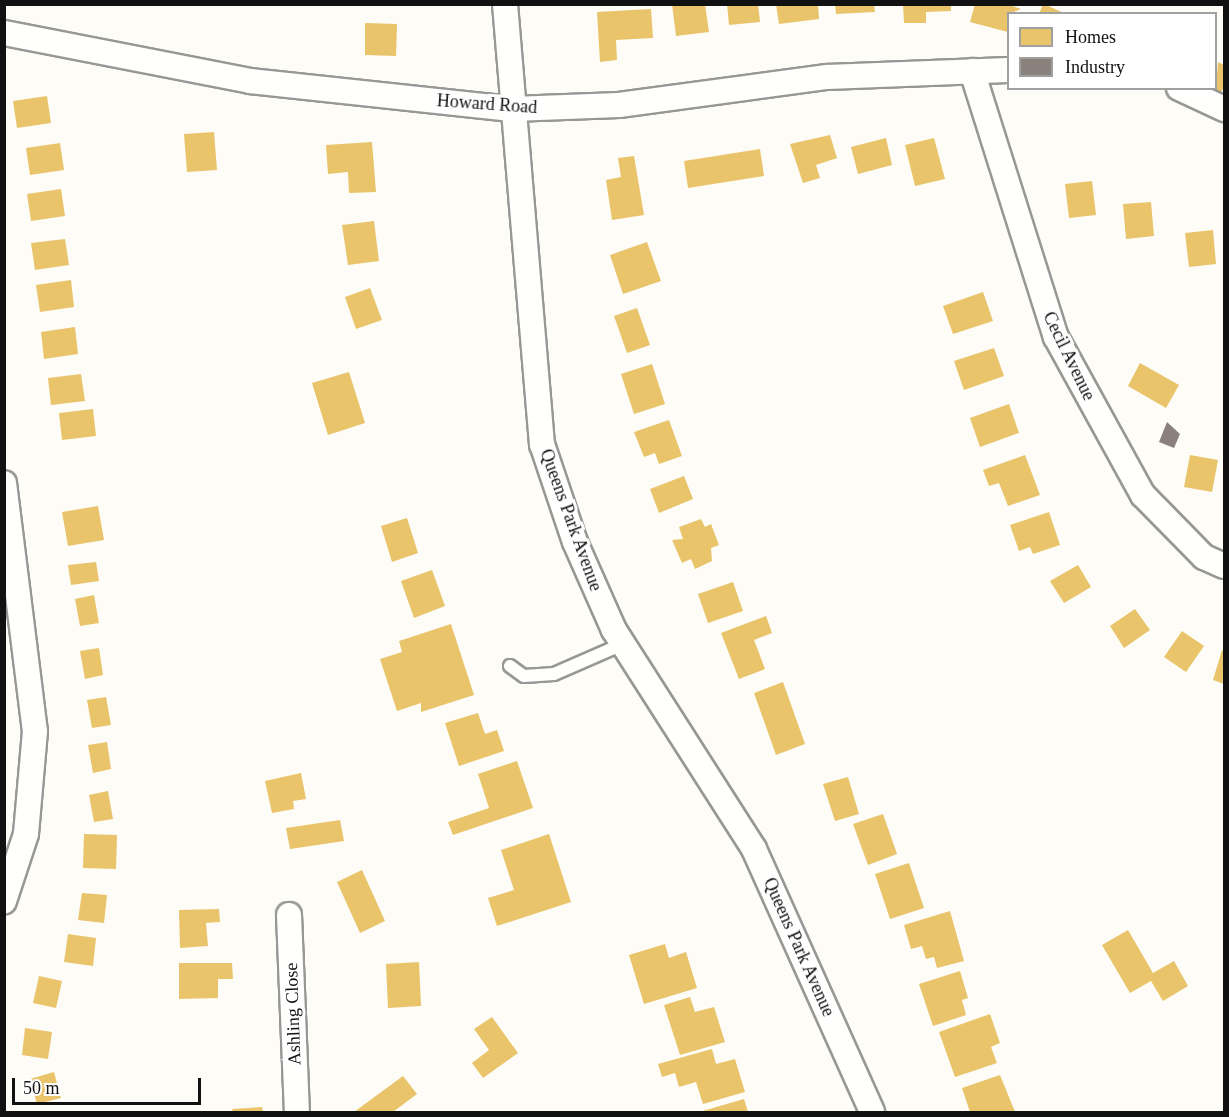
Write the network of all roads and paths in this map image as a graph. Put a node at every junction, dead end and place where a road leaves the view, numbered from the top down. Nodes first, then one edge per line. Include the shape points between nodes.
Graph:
1 (506, 4) edge
2 (4, 33) edge
3 (1007, 70) edge
4 (972, 71) junction
5 (1183, 90) edge
6 (512, 109) junction
7 (1224, 109) edge
8 (4, 483) edge
9 (1224, 566) edge
10 (623, 644) junction
11 (510, 666) dead end
12 (4, 902) edge
13 (289, 915) dead end
14 (297, 1113) edge
15 (872, 1113) edge

1 - 6 street, Queens Park Avenue
2 - 6 street, Howard Road via 250,81
3 - 4 street, Howard Road
4 - 6 street, Howard Road via 827,76 619,105
4 - 9 street, Cecil Avenue via 1056,337 1143,495 1204,557
5 - 7 street
6 - 10 street, Queens Park Avenue via 542,444 575,542
8 - 12 street via 35,731 26,834
10 - 11 lane via 554,674 524,676
10 - 15 street, Queens Park Avenue via 754,849
13 - 14 street, Ashling Close

